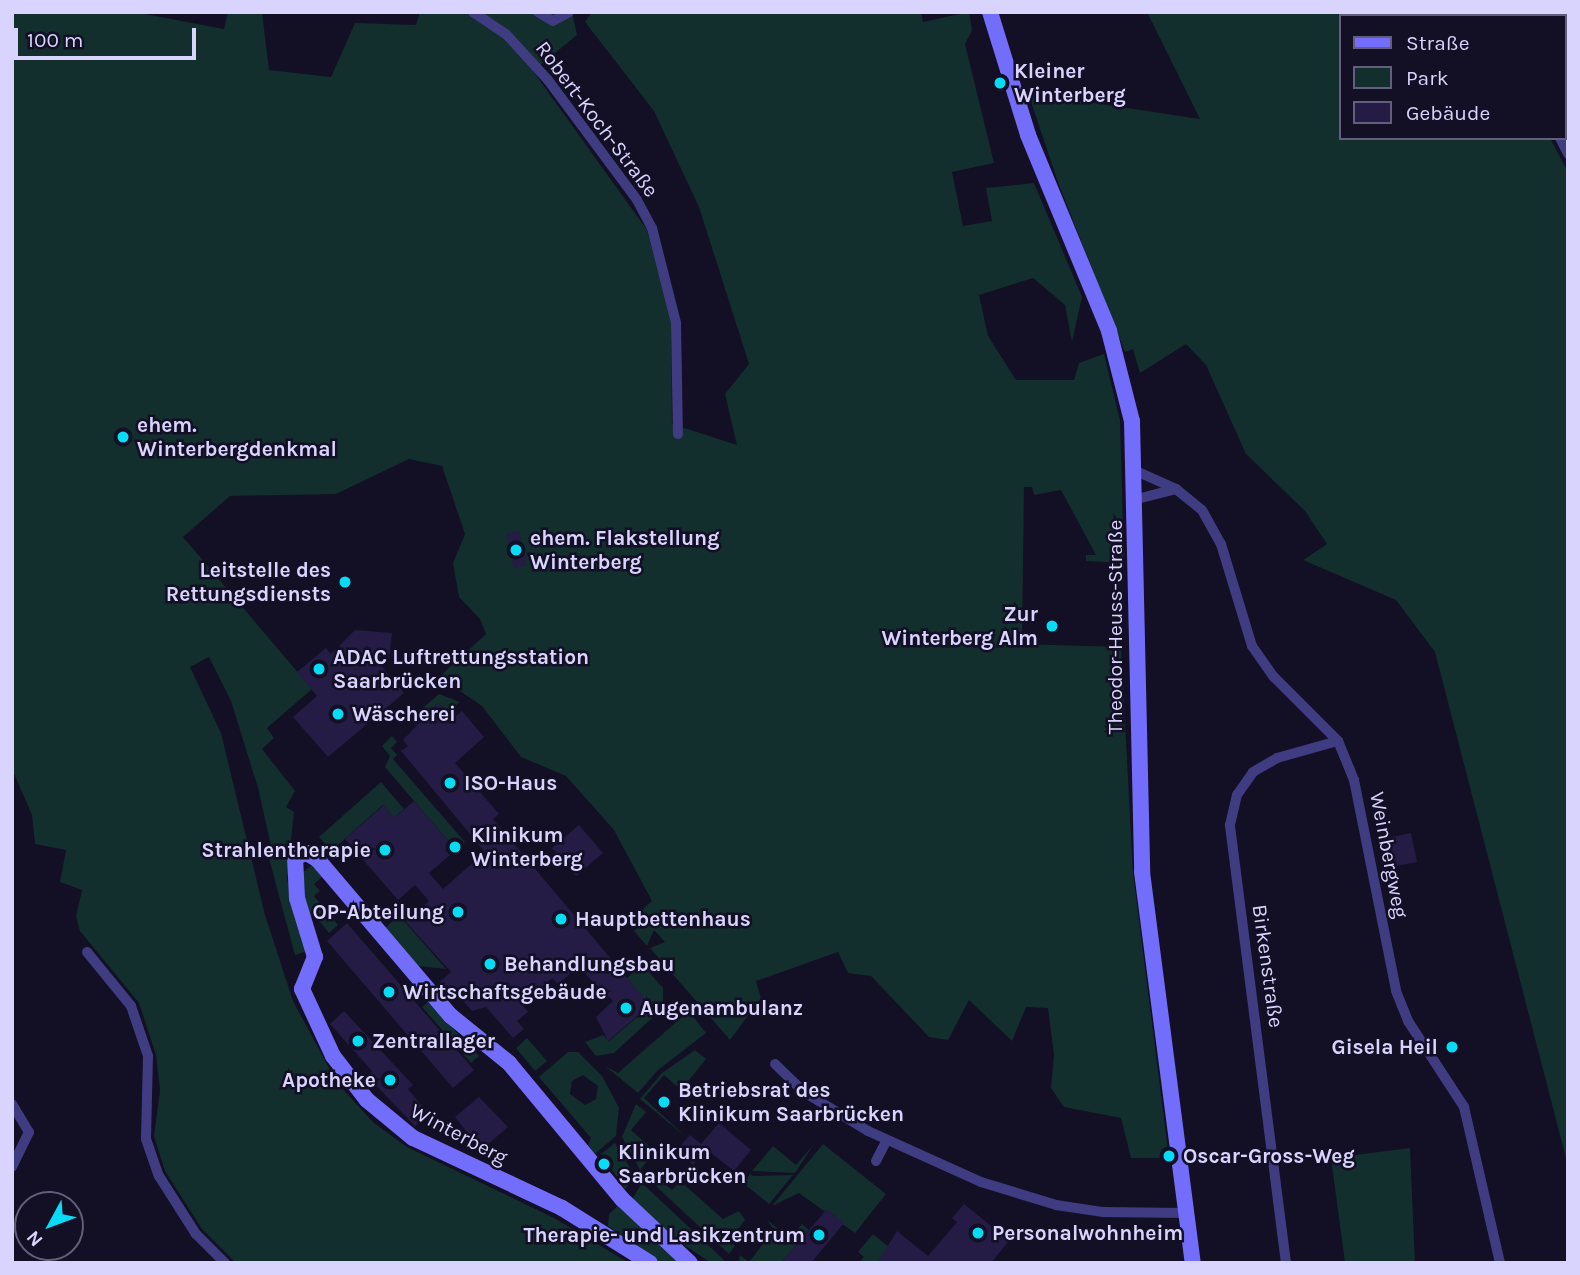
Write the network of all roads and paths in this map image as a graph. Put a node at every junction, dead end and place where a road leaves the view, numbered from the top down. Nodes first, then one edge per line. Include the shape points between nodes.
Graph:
1 (473, 12) edge
2 (538, 12) edge
3 (569, 12) edge
4 (990, 12) edge
5 (678, 434) dead end
6 (1136, 471) junction
7 (1176, 489) junction
8 (1137, 499) junction
9 (1338, 741) junction
10 (87, 952) dead end
11 (775, 1063) dead end
12 (12, 1104) edge
13 (886, 1141) junction
14 (876, 1161) dead end
15 (12, 1167) edge
16 (1187, 1213) junction
17 (225, 1263) edge
18 (650, 1263) edge
19 (690, 1263) edge
20 (1193, 1263) edge
21 (1286, 1263) edge
22 (1500, 1263) edge

1 - 5 street, Robert-Koch-Straße via 506,34 548,80 652,228 676,323
2 - 3 street, Robert-Koch-Straße via 553,21
4 - 6 street, Theodor-Heuss-Straße via 1028,135 1109,331 1128,399
6 - 7 street, Weinbergweg
6 - 8 street, Theodor-Heuss-Straße
7 - 8 street
7 - 9 street, Weinbergweg via 1213,527 1244,628 1264,664
8 - 16 street, Theodor-Heuss-Straße via 1138,806 1150,947
9 - 21 street, Birkenstraße via 1277,758 1253,772 1237,796 1230,824
9 - 22 street, Weinbergweg via 1357,792 1396,991 1408,1021 1464,1107
10 - 17 street via 131,1006 148,1056 146,1139 159,1176 188,1224
11 - 13 street via 804,1091
12 - 15 street via 29,1132
13 - 14 street
13 - 16 street via 981,1182 1056,1205 1126,1214
16 - 20 street, Theodor-Heuss-Straße
18 - 19 street, Winterberg via 562,1208 413,1138 356,1088 320,1032 302,989 316,957 297,898 294,866 301,853 313,855 461,1027 509,1063 647,1226

